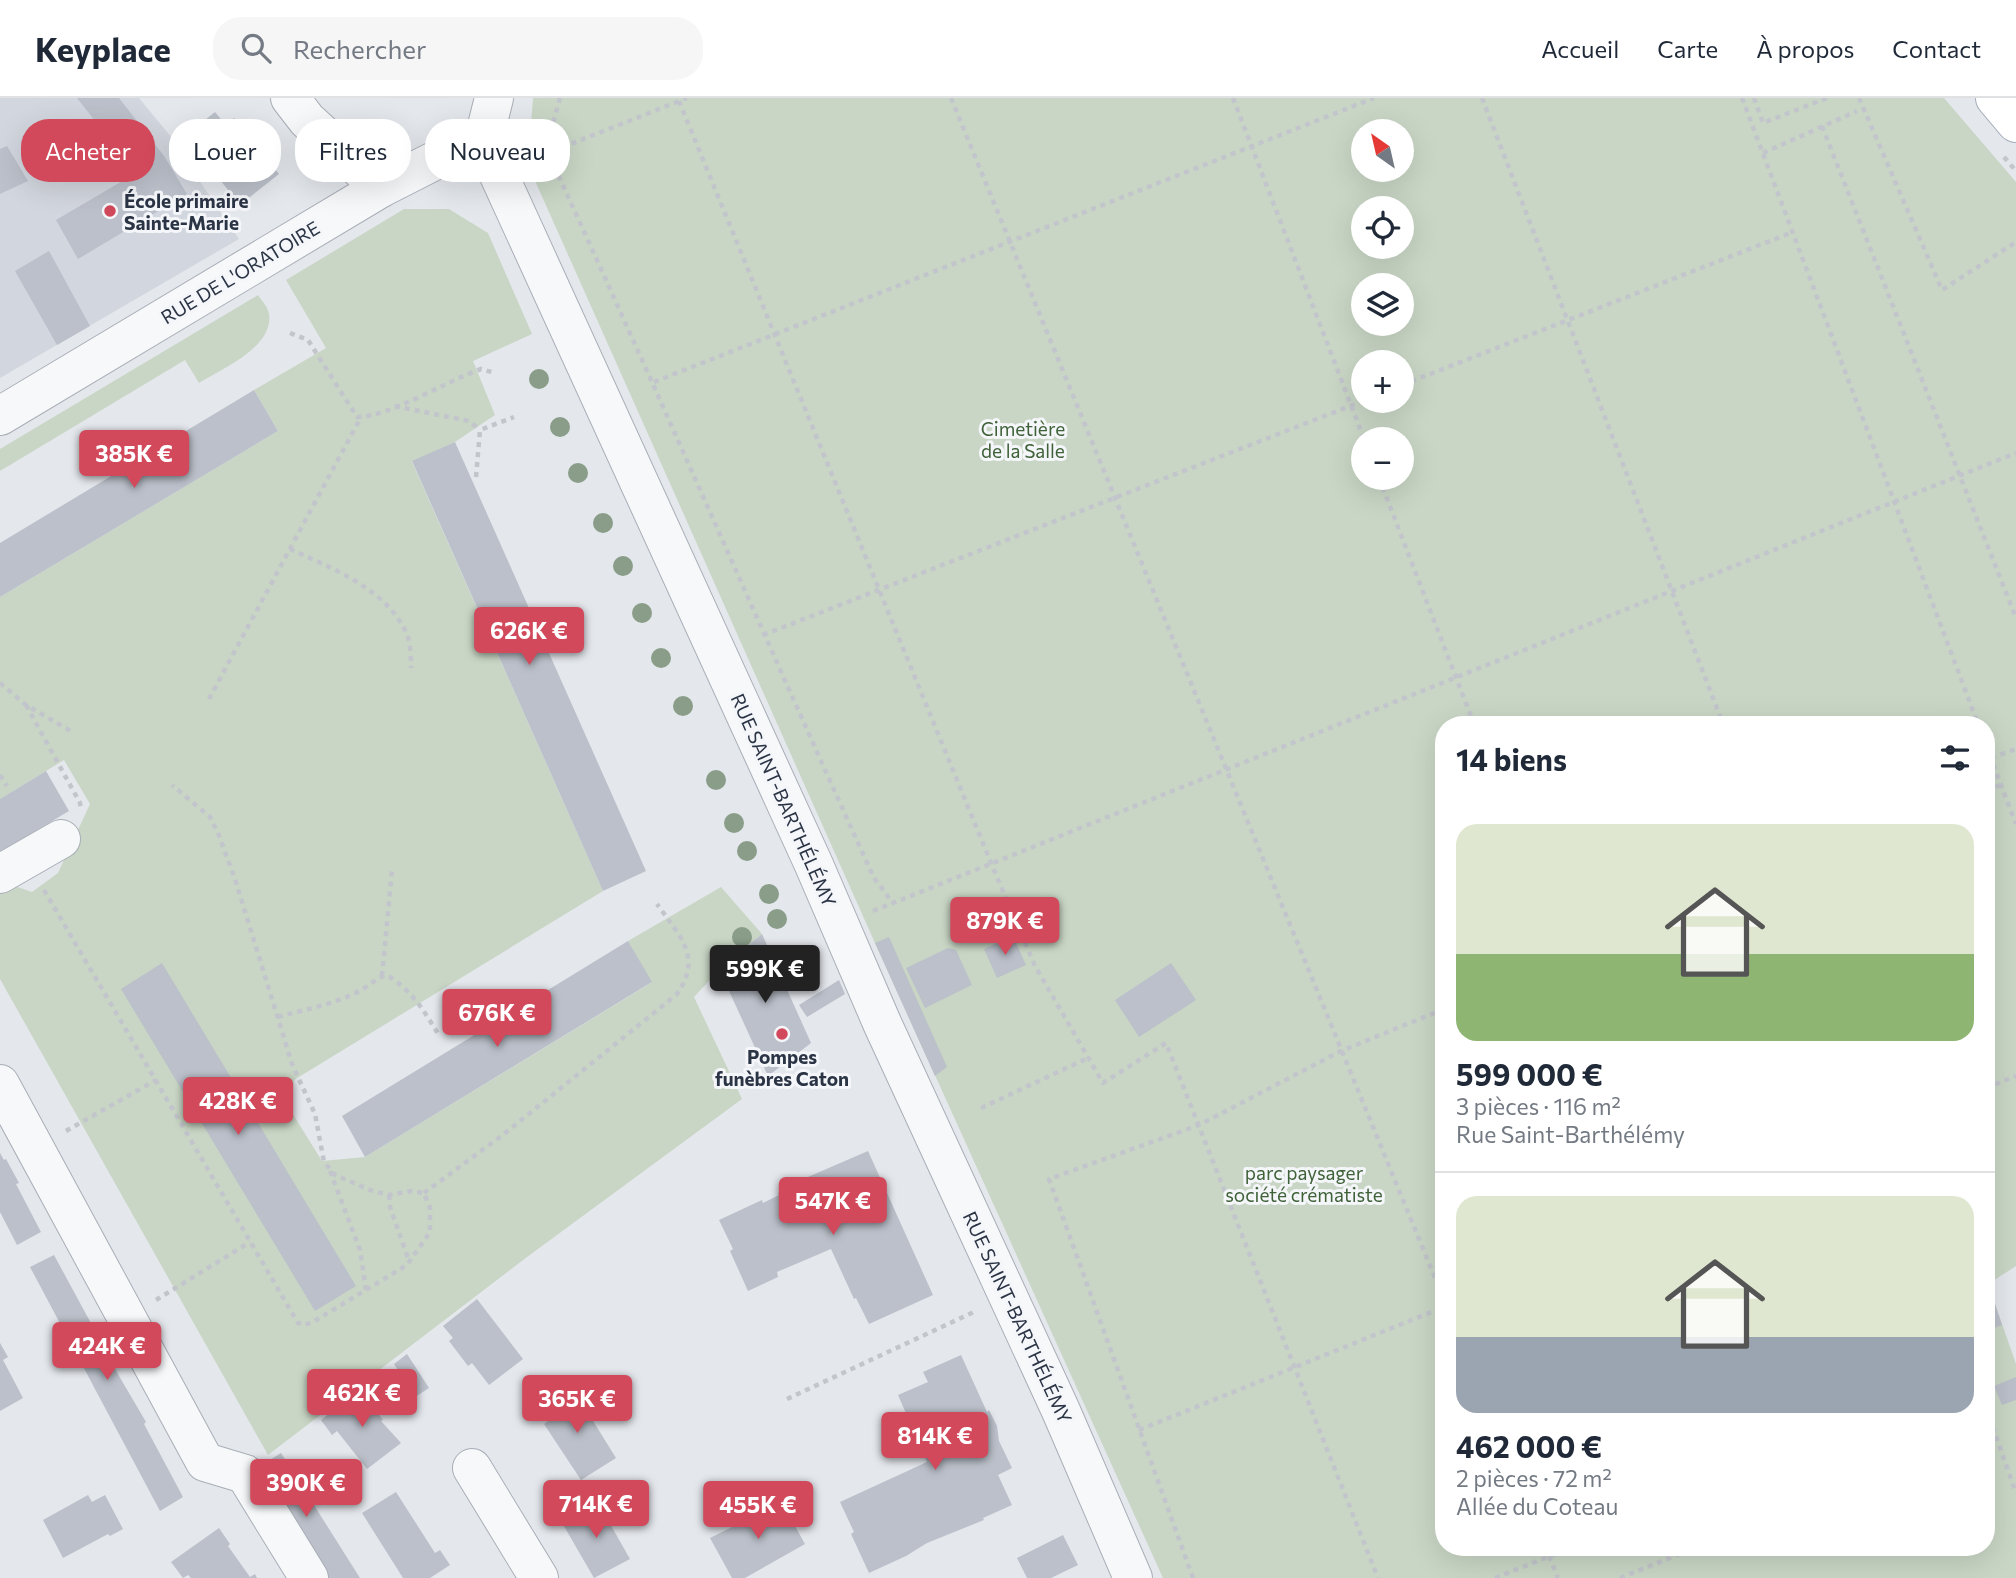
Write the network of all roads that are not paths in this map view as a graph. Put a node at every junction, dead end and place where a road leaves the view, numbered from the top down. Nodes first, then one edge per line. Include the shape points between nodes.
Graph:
1 (290, 98) edge
2 (494, 98) edge
3 (1995, 98) edge
4 (489, 119) edge
5 (2016, 123) edge
6 (425, 166) edge
7 (502, 182) edge
8 (381, 188) junction
9 (0, 416) edge
10 (61, 839) road end
11 (13, 867) edge
12 (0, 1084) edge
13 (472, 1468) dead end
14 (309, 1578) edge
15 (538, 1578) edge
16 (1133, 1578) edge

1 - 8 street via 307,120
2 - 4 street
3 - 5 main road
6 - 8 street, RUE DE L'ORATOIRE
7 - 16 street, RUE SAINT-BARTHÉLÉMY
8 - 9 street, RUE DE L'ORATOIRE
10 - 11 street
12 - 14 street via 205,1462 245,1474
13 - 15 street

